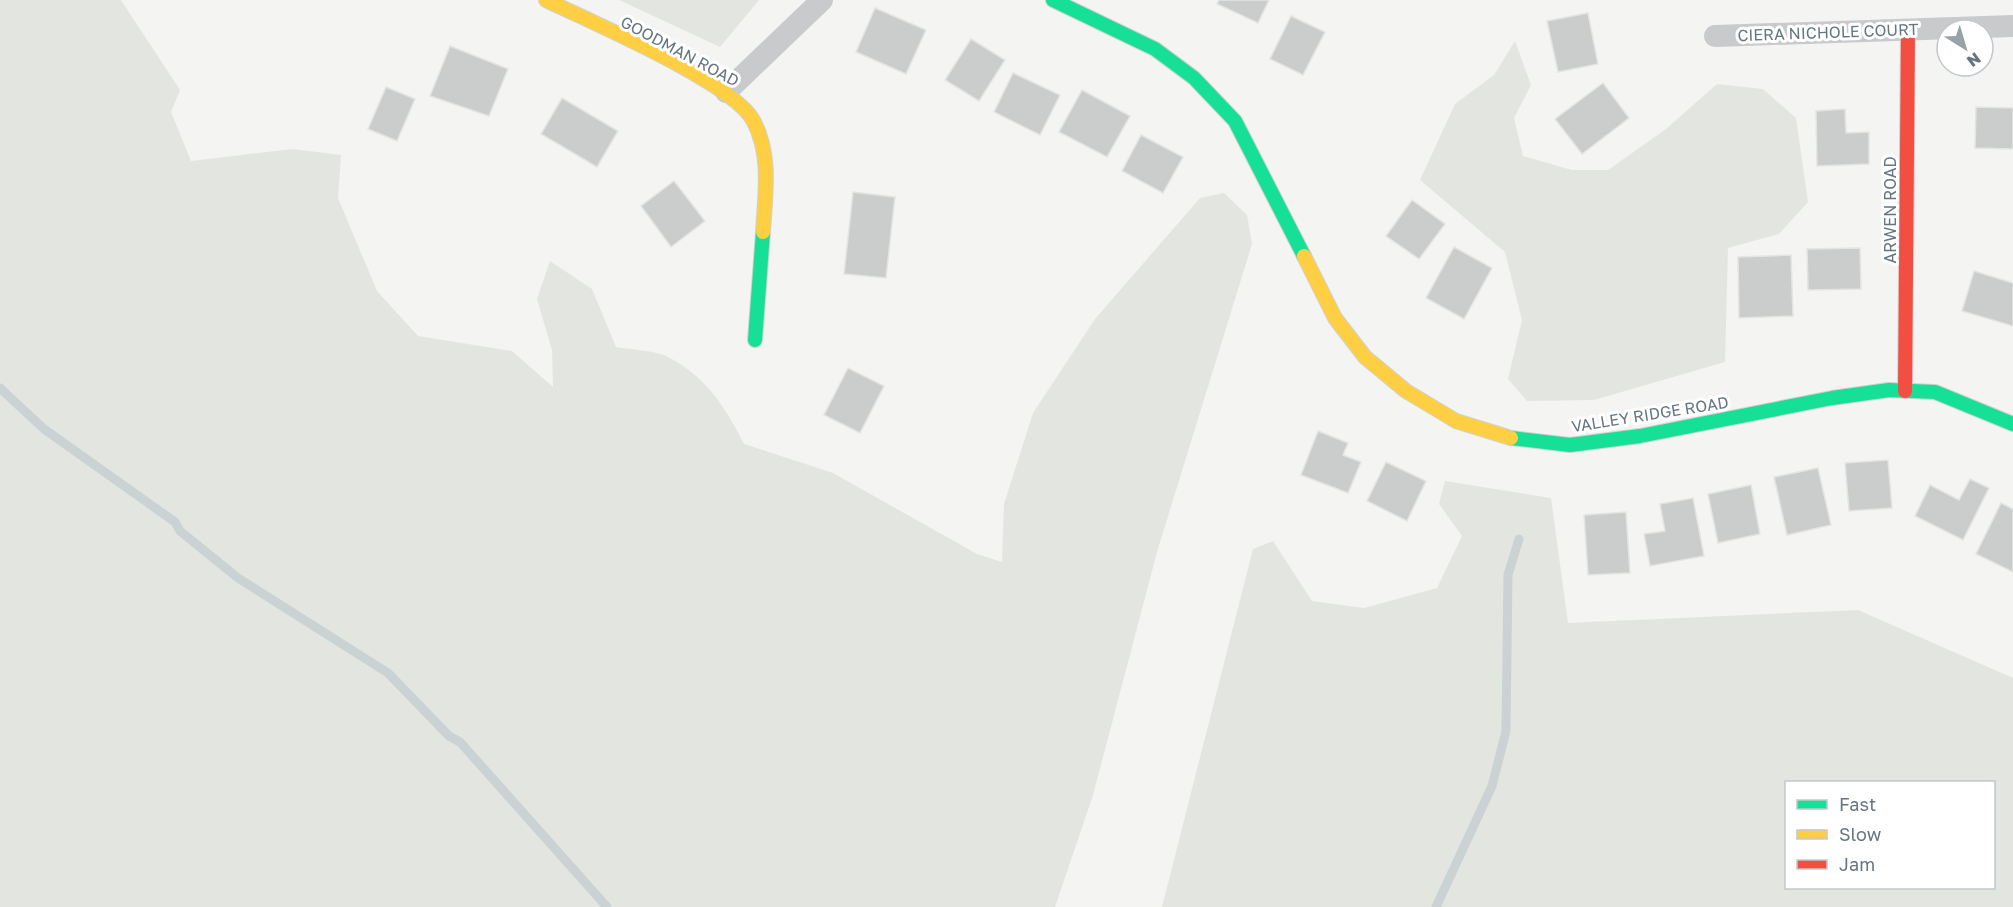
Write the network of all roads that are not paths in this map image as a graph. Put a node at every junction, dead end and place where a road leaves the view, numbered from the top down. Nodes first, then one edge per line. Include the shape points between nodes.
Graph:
1 (546, 0) edge
2 (822, 0) edge
3 (1053, 0) edge
4 (2013, 27) edge
5 (1908, 29) junction
6 (1715, 36) dead end
7 (726, 92) junction
8 (754, 340) dead end
9 (1905, 391) junction
10 (2013, 424) edge

1 - 7 street, GOODMAN ROAD
2 - 7 street
3 - 9 street, VALLEY RIDGE ROAD via 1155,49 1194,78 1235,121 1335,318 1365,357 1406,392 1456,421 1512,438 1570,445 1640,436 1832,398
4 - 5 street, CIERA NICHOLE COURT
5 - 6 street, CIERA NICHOLE COURT
5 - 9 street, ARWEN ROAD
7 - 8 street, GOODMAN ROAD via 753,120 763,144 767,171
9 - 10 street, VALLEY RIDGE ROAD via 1935,392

